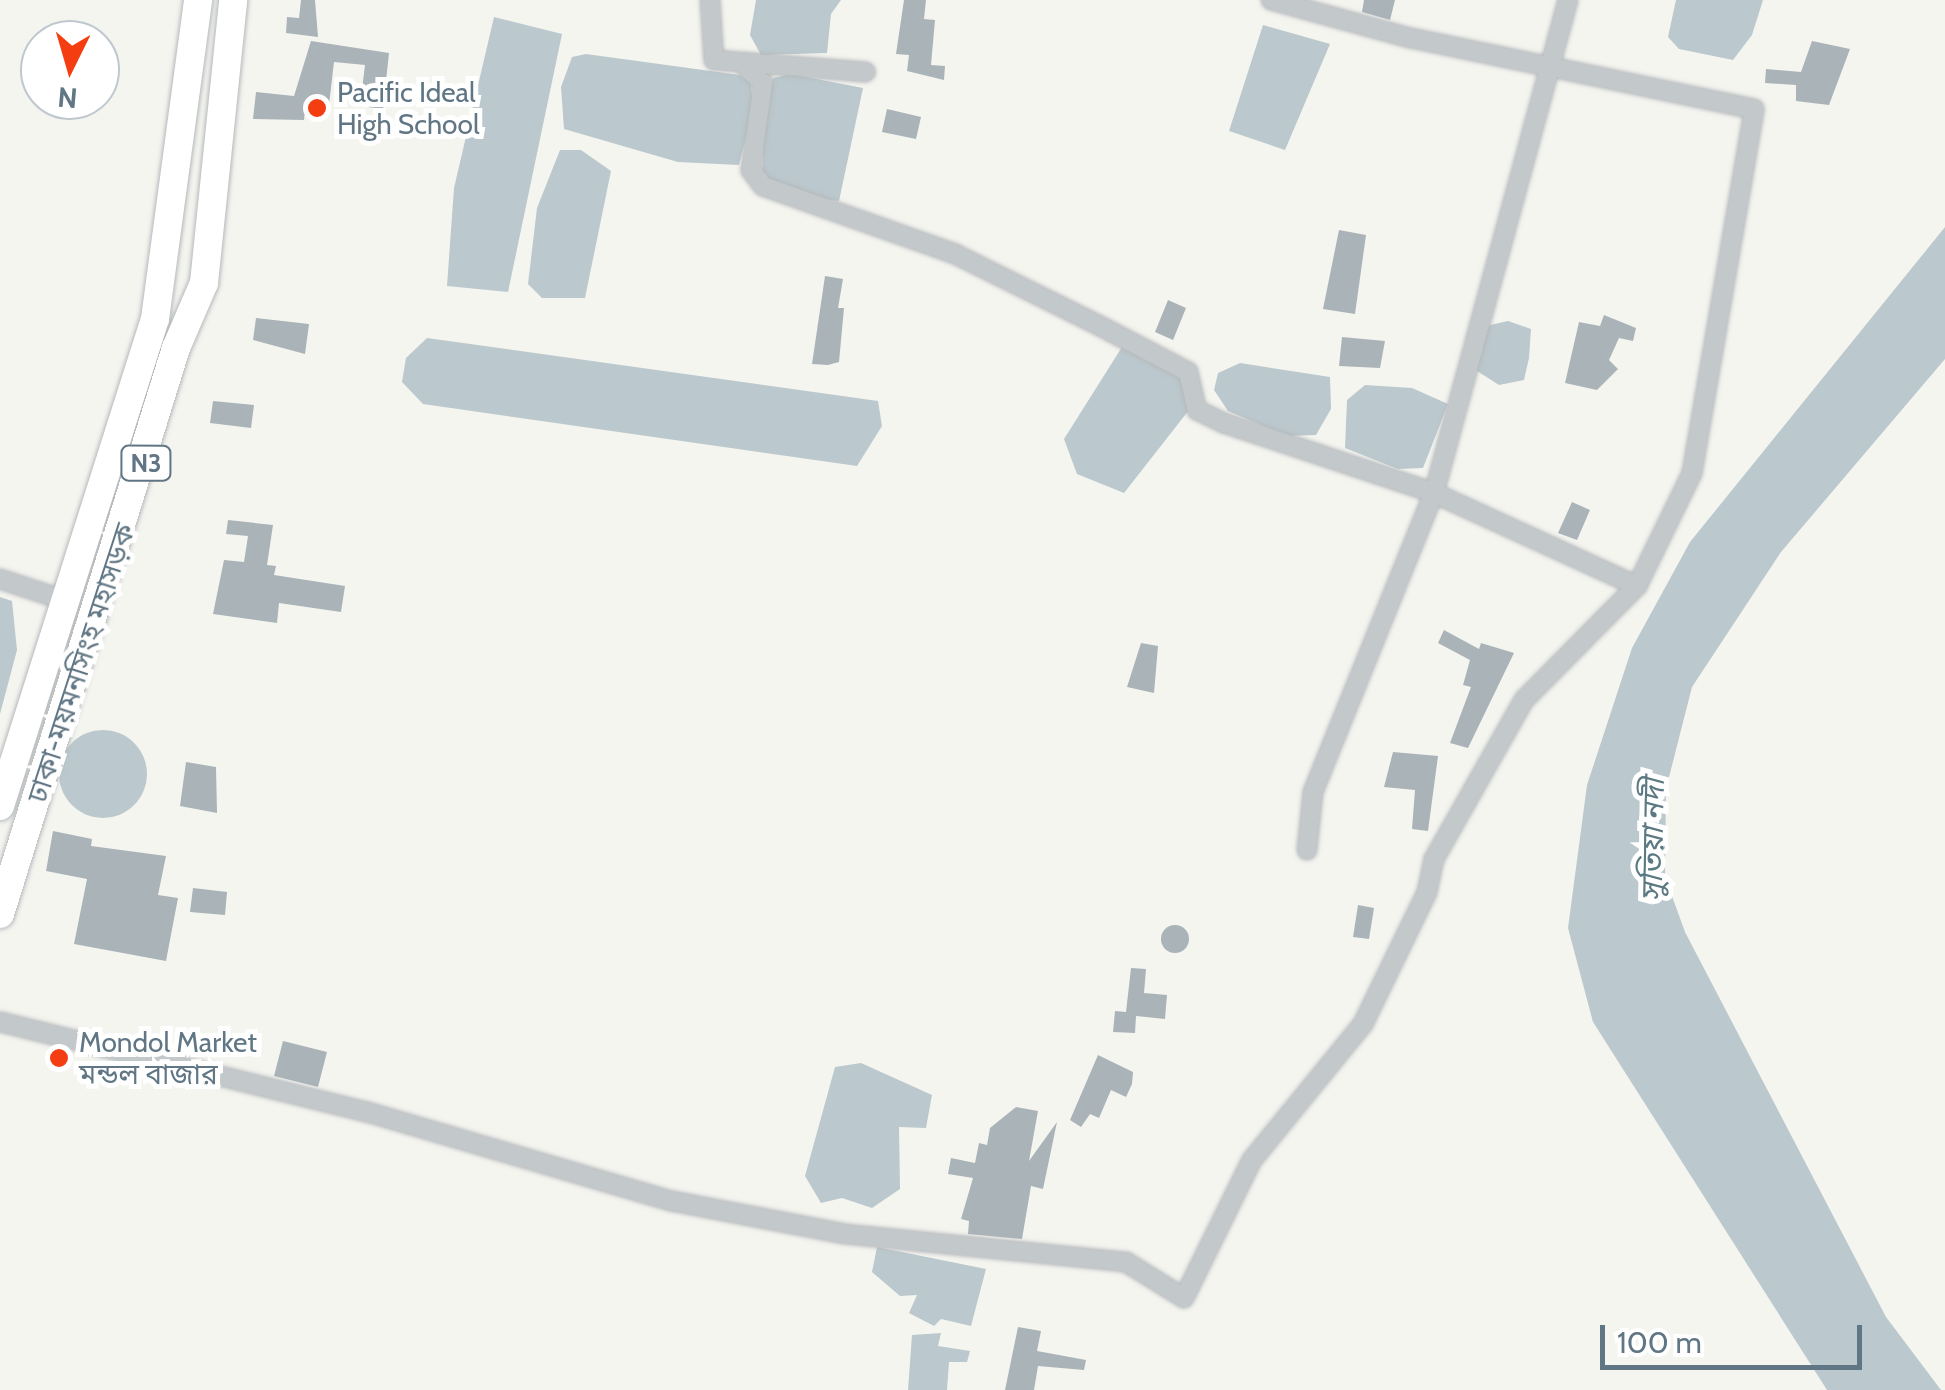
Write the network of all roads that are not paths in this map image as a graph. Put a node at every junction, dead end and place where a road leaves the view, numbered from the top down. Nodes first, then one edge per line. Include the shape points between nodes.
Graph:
1 (198, 0) edge
2 (233, 0) edge
3 (710, 0) edge
4 (1271, 0) edge
5 (1568, 0) edge
6 (742, 63) junction
7 (1556, 67) junction
8 (866, 72) dead end
9 (1434, 494) junction
10 (0, 580) edge
11 (1637, 586) junction
12 (67, 601) junction
13 (0, 806) edge
14 (1307, 850) dead end
15 (0, 914) edge
16 (0, 1022) edge

1 - 12 highway, ঢাকা-ময়মনসিংহ মহাসড়ক / N3 via 155,319
2 - 15 highway, ঢাকা-ময়মনসিংহ মহাসড়ক / N3 via 204,283 176,348 153,443
3 - 6 street via 714,60
4 - 7 street
5 - 7 street
6 - 8 street
6 - 9 street via 763,82 751,170 764,186 955,254 1121,337 1188,372 1197,410 1224,424
7 - 9 street via 1476,318
7 - 11 street via 1754,109 1692,473
9 - 11 street
9 - 14 street via 1313,792
10 - 12 street
11 - 16 street via 1524,700 1434,859 1427,892 1364,1024 1252,1160 1184,1298 1126,1262 845,1234 672,1201 367,1112
12 - 13 highway, ঢাকা-ময়মনসিংহ মহাসড়ক / N3

